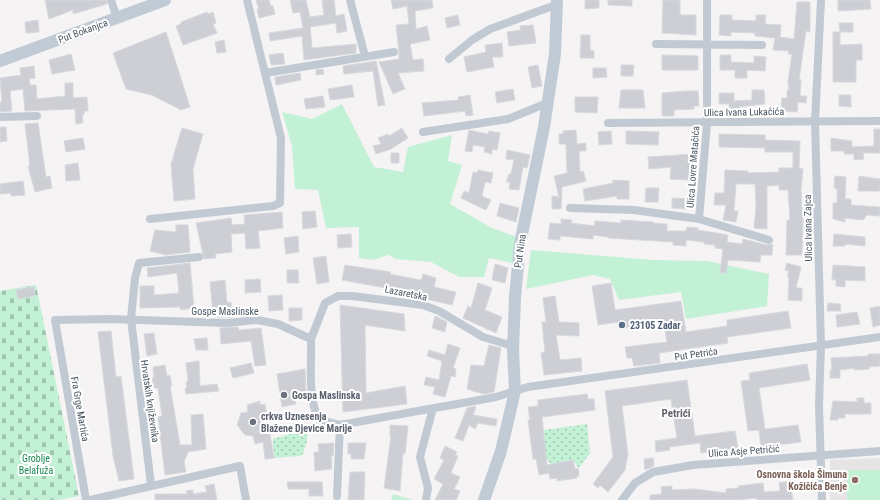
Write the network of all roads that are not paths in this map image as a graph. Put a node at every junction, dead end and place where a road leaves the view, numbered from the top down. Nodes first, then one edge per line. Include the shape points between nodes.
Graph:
1 (111, 0) edge
2 (165, 0) edge
3 (248, 0) edge
4 (350, 0) edge
5 (707, 0) edge
6 (821, 0) edge
7 (558, 2) edge
8 (117, 18) junction
9 (656, 44) dead end
10 (707, 44) junction
11 (762, 45) dead end
12 (394, 52) dead end
13 (365, 56) junction
14 (449, 59) dead end
15 (0, 62) edge
16 (265, 72) junction
17 (547, 103) junction
18 (37, 116) dead end
19 (0, 117) edge
20 (880, 121) edge
21 (815, 122) junction
22 (608, 123) dead end
23 (707, 123) junction
24 (423, 132) dead end
25 (570, 208) dead end
26 (150, 218) dead end
27 (699, 219) junction
28 (769, 240) dead end
29 (198, 257) dead end
30 (55, 320) joint
31 (131, 320) junction
32 (880, 337) edge
33 (311, 339) junction
34 (513, 346) junction
35 (821, 346) junction
36 (515, 391) junction
37 (433, 408) junction
38 (340, 425) junction
39 (880, 451) edge
40 (821, 455) junction
41 (152, 485) junction
42 (337, 496) dead end
43 (86, 500) edge
44 (90, 500) edge
45 (246, 500) edge
46 (426, 500) edge
47 (484, 500) edge
48 (622, 500) edge
49 (822, 500) edge

1 - 8 street
2 - 8 main road, Put Bokanjca
3 - 16 street
4 - 13 street
5 - 10 street, Ulica Lovre Matačića
6 - 21 street, Ulica Ivana Zajca
7 - 14 street via 490,29
7 - 17 main road, Put Nina via 555,54
8 - 15 main road, Put Bokanjca
9 - 10 street
10 - 11 street
10 - 23 street, Ulica Lovre Matačića
12 - 13 street
13 - 16 street
16 - 26 street via 281,138 280,203 273,206
17 - 24 street via 508,119
17 - 34 main road, Put Nina via 520,244 514,297
18 - 19 street
20 - 21 street, Ulica Ivana Lukačića
21 - 23 street, Ulica Ivana Lukačića
21 - 35 street, Ulica Ivana Zajca
22 - 23 street, Ulica Ivana Lukačića
23 - 27 street, Ulica Lovre Matačića
25 - 27 street, Ulica Lovre Matačića via 634,210
27 - 28 street, Ulica Lovre Matačića
29 - 31 street, Hrvatskih književnika via 139,263
30 - 31 street, Gospe Maslinske
30 - 43 street, Fra Grge Martića
31 - 33 street, Gospe Maslinske via 227,323 257,320 278,324
31 - 41 street, Hrvatskih književnika
32 - 35 street, Put Petrića
33 - 34 street, Lazaretska via 325,303 338,296 352,296 423,305 439,311 483,337
33 - 38 street via 313,403 316,414 319,420
34 - 36 main road, Put Nina
35 - 36 street, Put Petrića via 528,387
35 - 40 street, Ulica Ivana Zajca
36 - 37 street via 496,397
36 - 47 main road, Put Nina via 501,451
37 - 38 street
37 - 46 street via 420,457 428,488
38 - 42 street
39 - 40 street, Ulica Asje Petričić
40 - 48 street, Ulica Asje Petričić via 693,465 653,472 635,483
40 - 49 street, Ulica Ivana Zajca
41 - 44 street
41 - 45 street via 240,466

